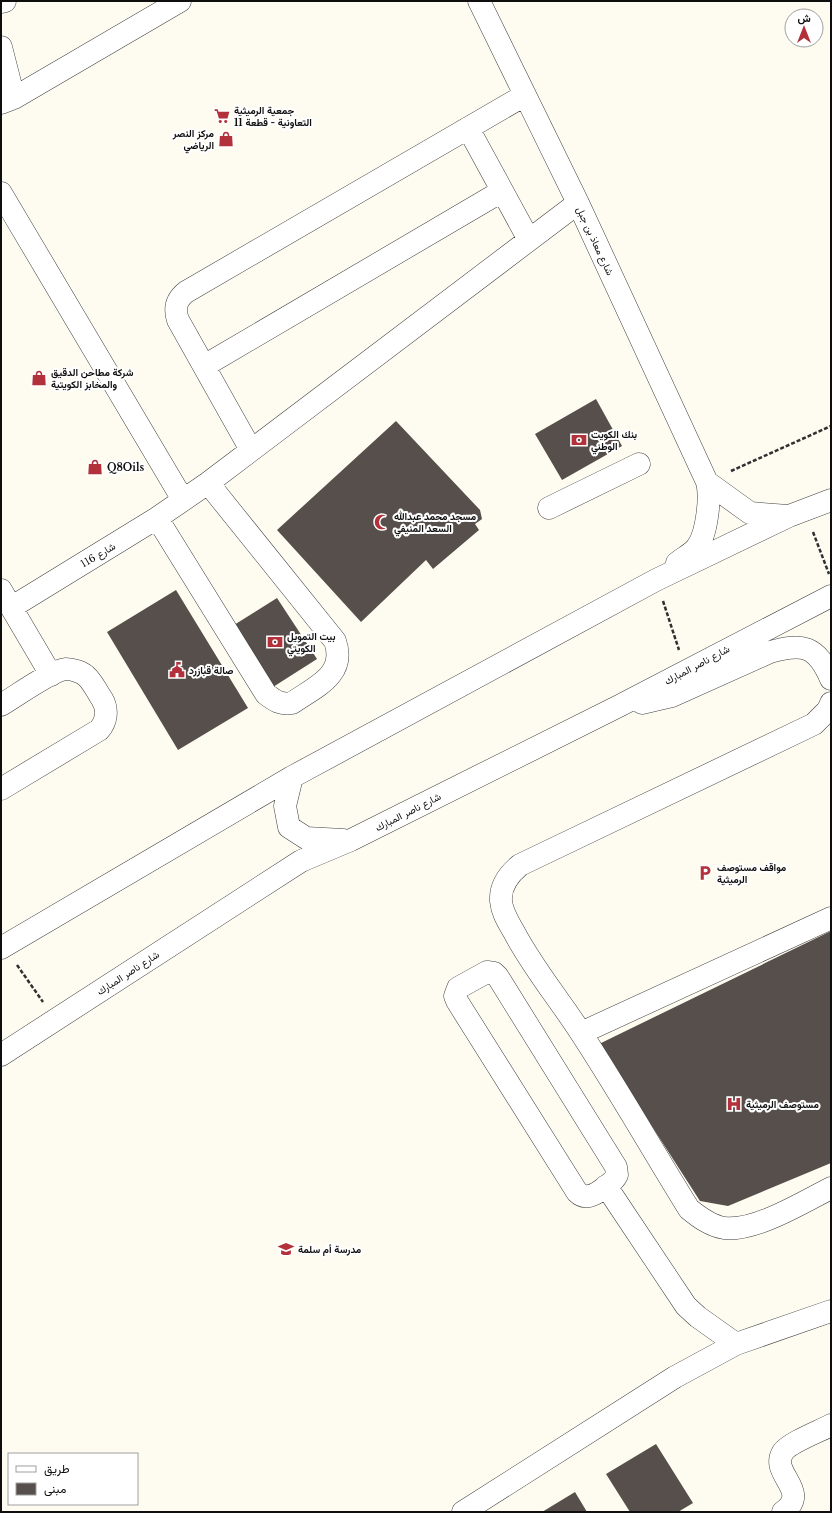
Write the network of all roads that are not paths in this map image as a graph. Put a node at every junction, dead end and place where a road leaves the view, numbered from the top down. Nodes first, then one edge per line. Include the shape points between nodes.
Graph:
1 (5, 1) edge
2 (180, 1) edge
3 (479, 1) edge
4 (1, 2) edge
5 (1, 47) edge
6 (525, 95) junction
7 (8, 101) edge
8 (468, 128) junction
9 (502, 191) junction
10 (1, 193) edge
11 (578, 203) junction
12 (529, 240) junction
13 (204, 366) junction
14 (251, 450) junction
15 (639, 464) dead end
16 (708, 482) junction
17 (208, 483) junction
18 (183, 500) junction
19 (831, 500) edge
20 (549, 508) dead end
21 (797, 514) junction
22 (157, 518) junction
23 (656, 580) junction
24 (831, 596) edge
25 (6, 599) edge
26 (51, 674) junction
27 (831, 679) edge
28 (831, 703) edge
29 (1, 705) edge
30 (619, 706) junction
31 (292, 777) junction
32 (1, 789) edge
33 (351, 840) junction
34 (831, 918) edge
35 (2, 947) edge
36 (581, 1033) junction
37 (1, 1055) edge
38 (606, 1186) junction
39 (831, 1188) edge
40 (831, 1311) edge
41 (736, 1344) junction
42 (831, 1425) edge
43 (463, 1512) edge
44 (782, 1512) edge

1 - 4 street
2 - 7 street
3 - 6 street, شارع معاذ بن جبل
5 - 7 street
6 - 8 street
6 - 11 street, شارع معاذ بن جبل
8 - 9 street
8 - 13 street via 179,297 175,313
9 - 12 street
9 - 13 street
10 - 18 street
11 - 12 street, شارع 116
11 - 16 street, شارع معاذ بن جبل
12 - 14 street, شارع 116
13 - 14 street
14 - 17 street, شارع 116
15 - 20 street
16 - 21 street, شارع معاذ بن جبل via 750,513
16 - 23 street, شارع معاذ بن جبل via 710,492 706,524 697,547
17 - 18 street, شارع 116
17 - 22 street via 335,641 338,659 331,675 292,703 285,705 266,694
18 - 22 street, شارع 116
19 - 21 street
21 - 23 street
22 - 25 street, شارع 116
23 - 31 street
24 - 30 street, شارع ناصر المبارك
25 - 26 street, شارع 116
26 - 29 street
26 - 32 street via 66,669 87,676 105,704 107,711 104,725
27 - 30 street via 811,651 804,647 787,647 770,652 672,696 648,703
28 - 36 street via 828,710 814,724 512,872 502,891 504,914 520,945
30 - 33 street, شارع ناصر المبارك
31 - 33 street via 285,806 289,827 306,838
31 - 35 street
33 - 37 street, شارع ناصر المبارك via 301,861
34 - 36 street
36 - 39 street via 689,1209 704,1221 724,1228 741,1228 766,1220
38 - 38 street via 615,1180 618,1173 616,1167 498,977 487,972 460,987 455,993 457,1002 577,1192 588,1196
38 - 41 street via 686,1306
40 - 41 street
41 - 43 street via 675,1377
42 - 44 street via 789,1446 783,1452 780,1467 793,1488 793,1495 792,1504

